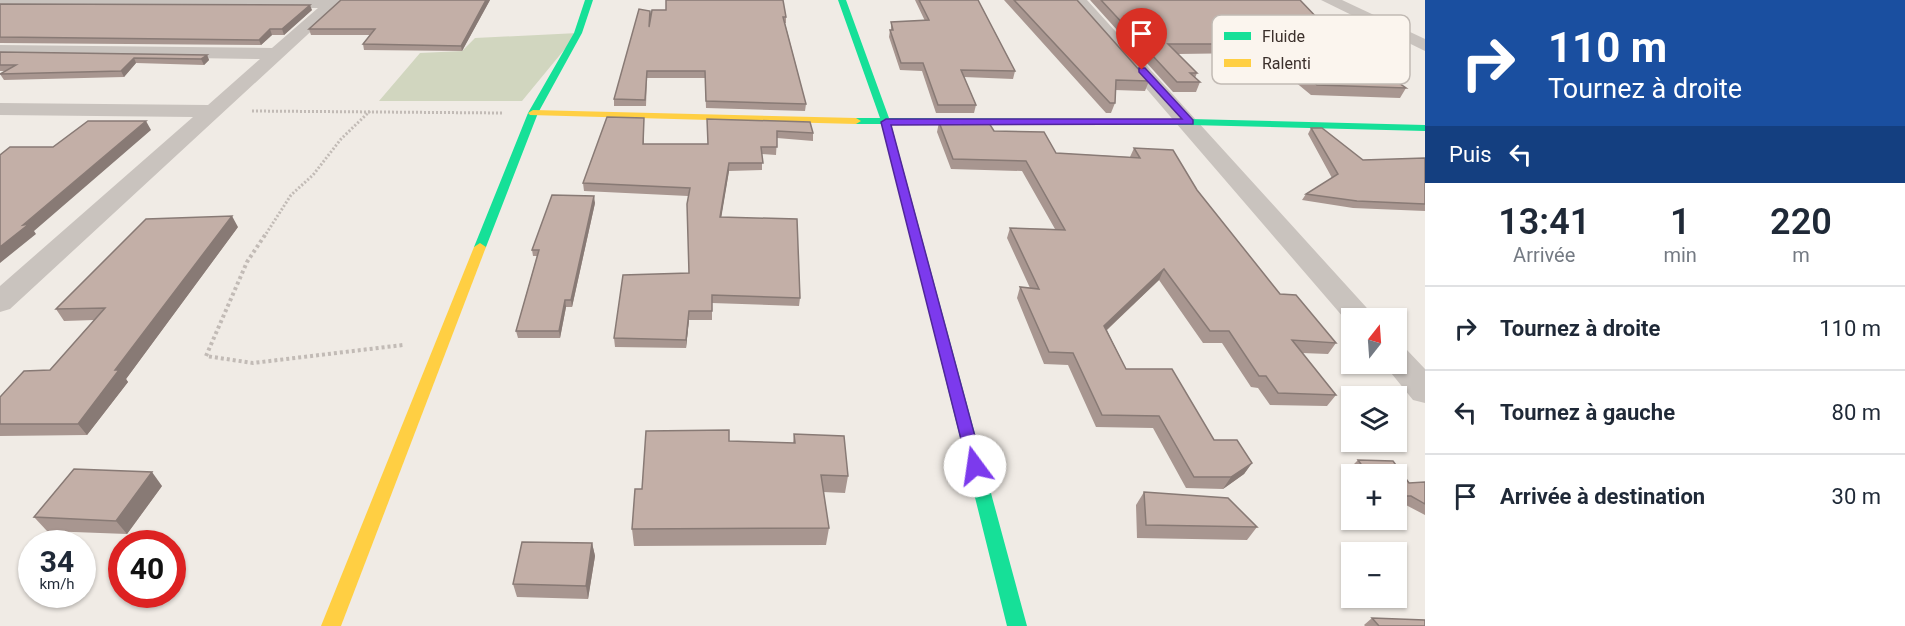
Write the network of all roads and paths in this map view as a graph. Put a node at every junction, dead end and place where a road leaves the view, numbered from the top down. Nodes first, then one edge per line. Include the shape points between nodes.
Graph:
1 (589, 0) edge
2 (842, 0) edge
3 (1078, 0) edge
4 (1329, 0) edge
5 (335, 1) edge
6 (0, 2) edge
7 (1360, 15) edge
8 (1410, 39) edge
9 (1425, 46) edge
10 (0, 50) edge
11 (278, 54) junction
12 (0, 109) edge
13 (214, 111) junction
14 (370, 111) junction
15 (533, 113) junction
16 (886, 122) junction
17 (1190, 122) junction
18 (1425, 128) edge
19 (0, 302) edge
20 (1352, 308) edge
21 (443, 340) junction
22 (1407, 371) edge
23 (1425, 391) edge
24 (331, 626) edge
25 (1017, 626) edge

1 - 15 street via 578,33
2 - 16 street
3 - 17 street
4 - 7 street
5 - 6 street
5 - 11 street
8 - 9 street
10 - 11 street
11 - 13 street
12 - 13 street
13 - 14 path
13 - 19 street
14 - 15 path
14 - 21 path via 291,195 247,262 206,356 253,363
15 - 16 street
15 - 21 street
16 - 17 street
16 - 25 street
17 - 18 street
17 - 20 street
21 - 24 street
22 - 23 street

